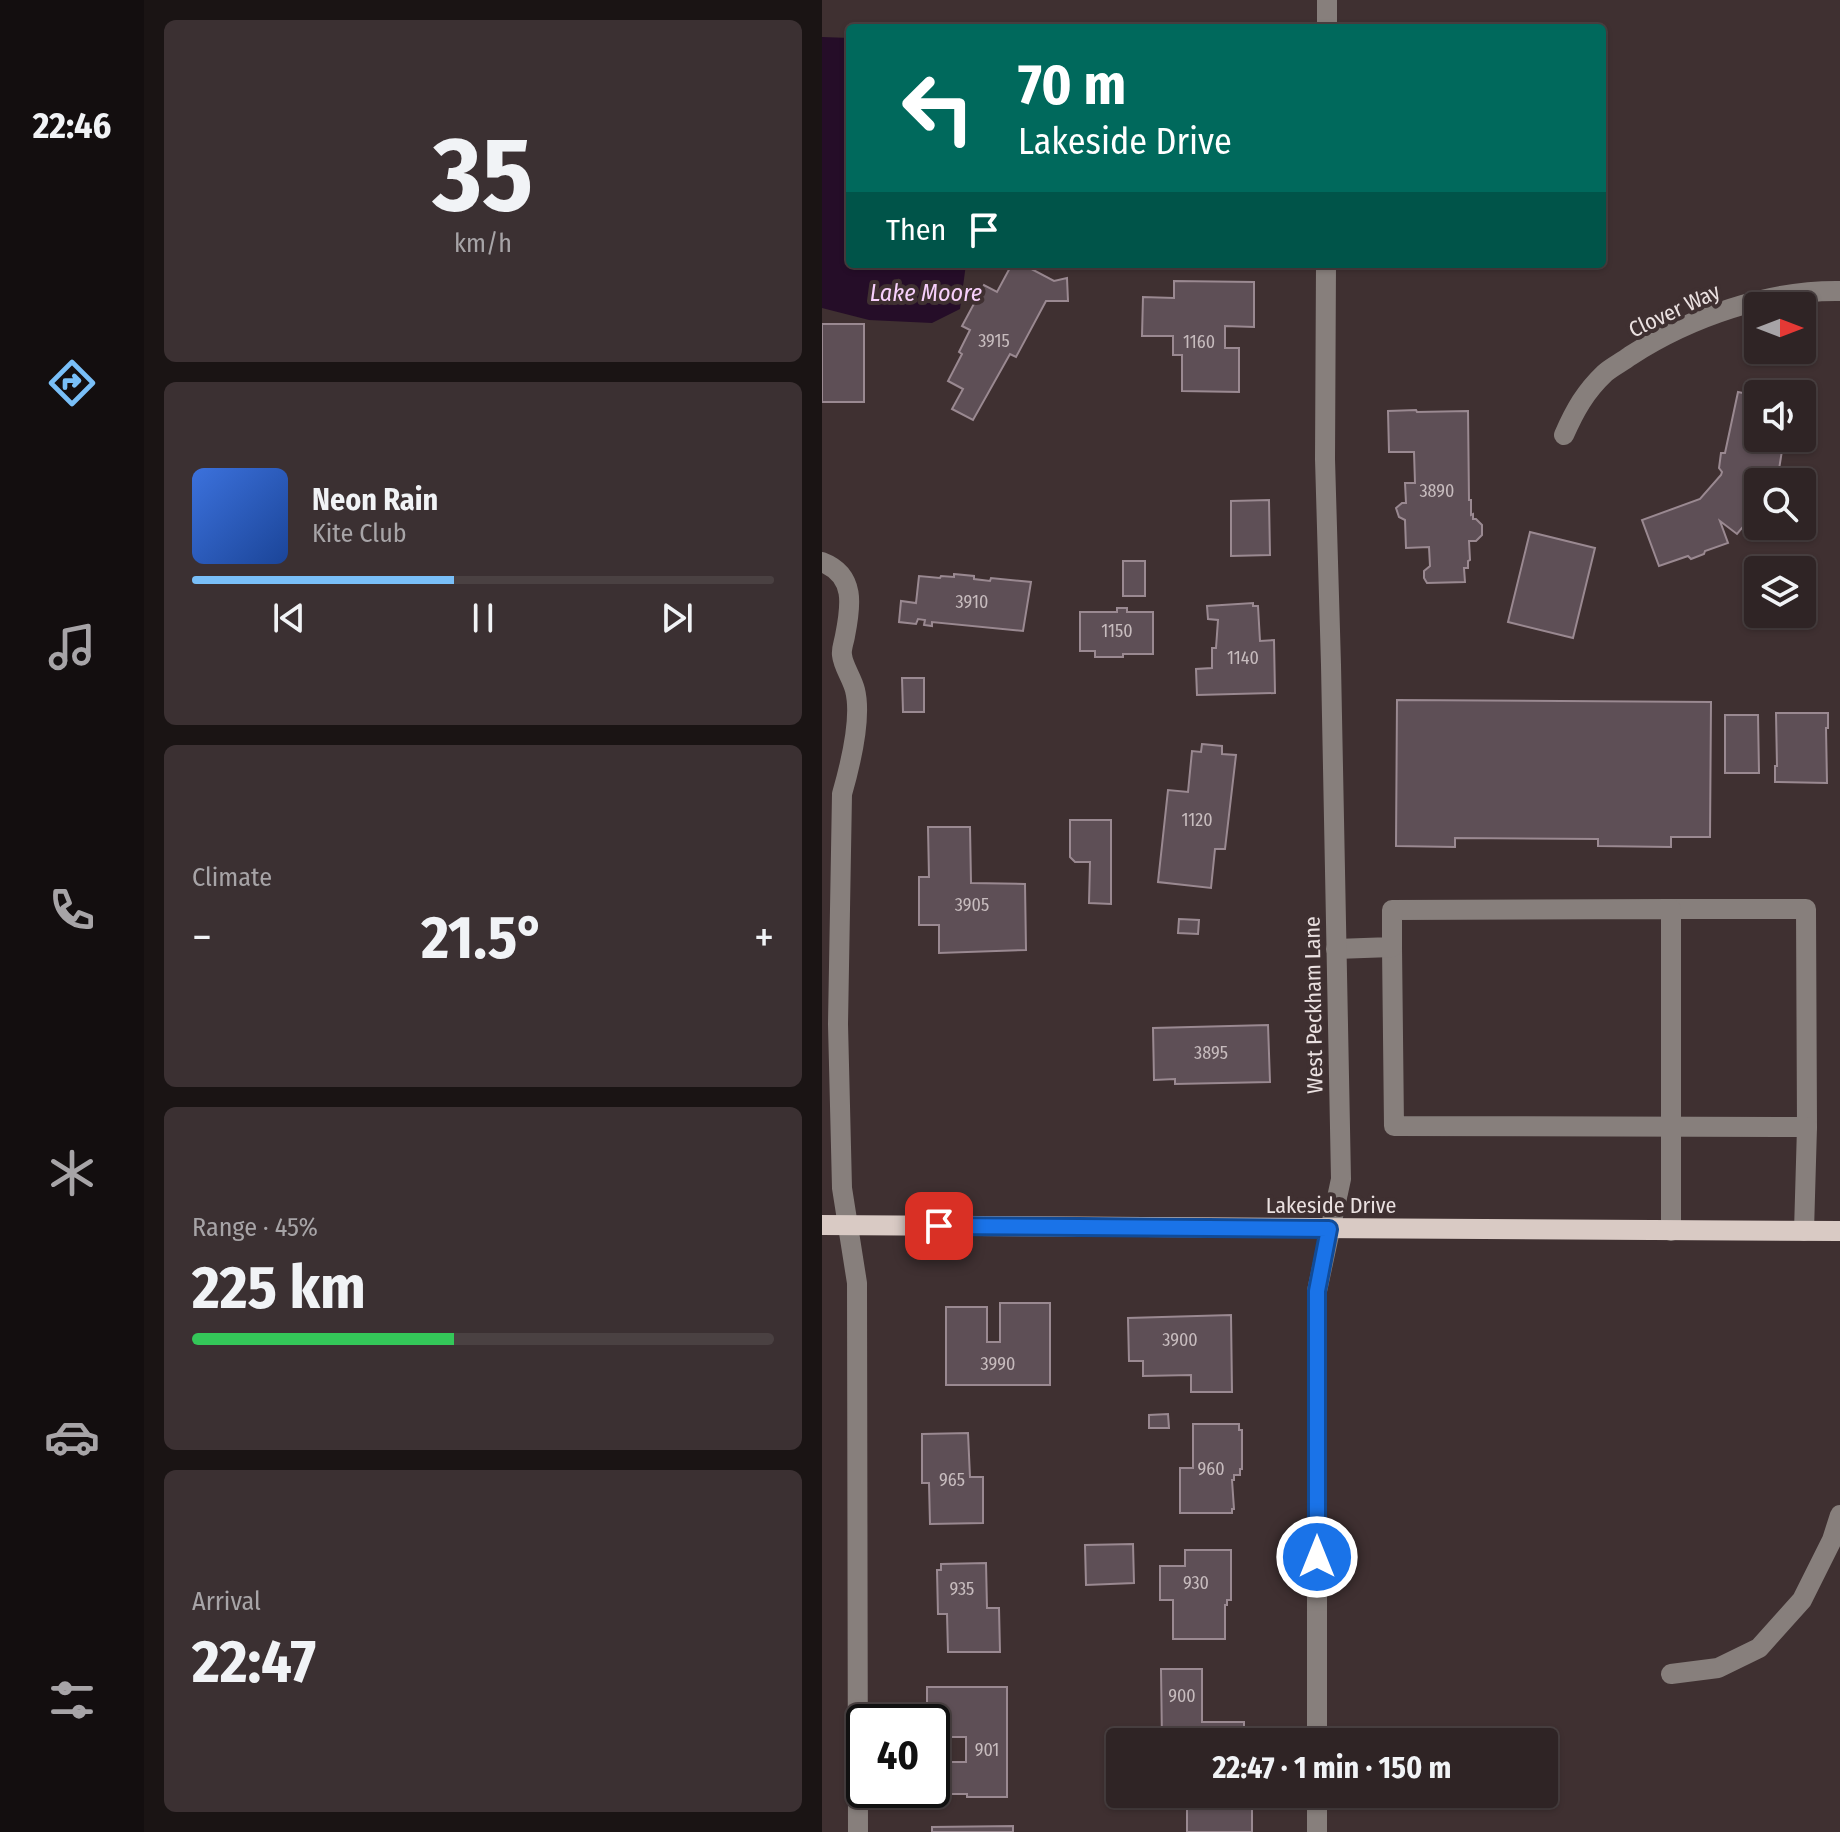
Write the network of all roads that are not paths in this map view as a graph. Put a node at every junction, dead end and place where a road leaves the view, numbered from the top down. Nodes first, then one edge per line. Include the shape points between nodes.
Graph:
1 (1327, 0) edge
2 (1327, 24) edge
3 (1326, 268) edge
4 (1840, 291) edge
5 (1564, 435) dead end
6 (822, 562) edge
7 (832, 654) edge
8 (1671, 909) junction
9 (1392, 947) junction
10 (1336, 949) junction
11 (1671, 1127) junction
12 (1807, 1127) junction
13 (822, 1225) edge
14 (848, 1225) junction
15 (1329, 1229) junction
16 (1671, 1231) junction
17 (1804, 1231) junction
18 (1840, 1231) edge
19 (1840, 1515) edge
20 (1671, 1674) dead end
21 (1317, 1728) edge
22 (1317, 1808) edge
23 (858, 1832) edge
24 (1317, 1832) edge

1 - 2 street
3 - 10 street, West Peckham Lane
4 - 5 street, Clover Way via 1764,299 1654,340 1606,372 1578,403
6 - 7 street via 835,567 849,595 849,616
7 - 14 street via 856,693 852,759 842,794 838,1024 841,1173
8 - 9 street via 1392,910
8 - 11 street
8 - 12 street via 1806,909
9 - 10 street
9 - 11 street via 1394,1126
10 - 15 street, West Peckham Lane via 1341,1179
11 - 12 street
11 - 16 street
12 - 17 street
13 - 14 main road, Lakeside Drive
14 - 15 main road, Lakeside Drive
14 - 23 street via 857,1283
15 - 16 main road, Lakeside Drive
15 - 21 street, West Peckham Lane via 1317,1291
16 - 17 main road, Lakeside Drive
17 - 18 main road, Lakeside Drive
19 - 20 street via 1802,1600 1759,1648 1718,1668
22 - 24 street

